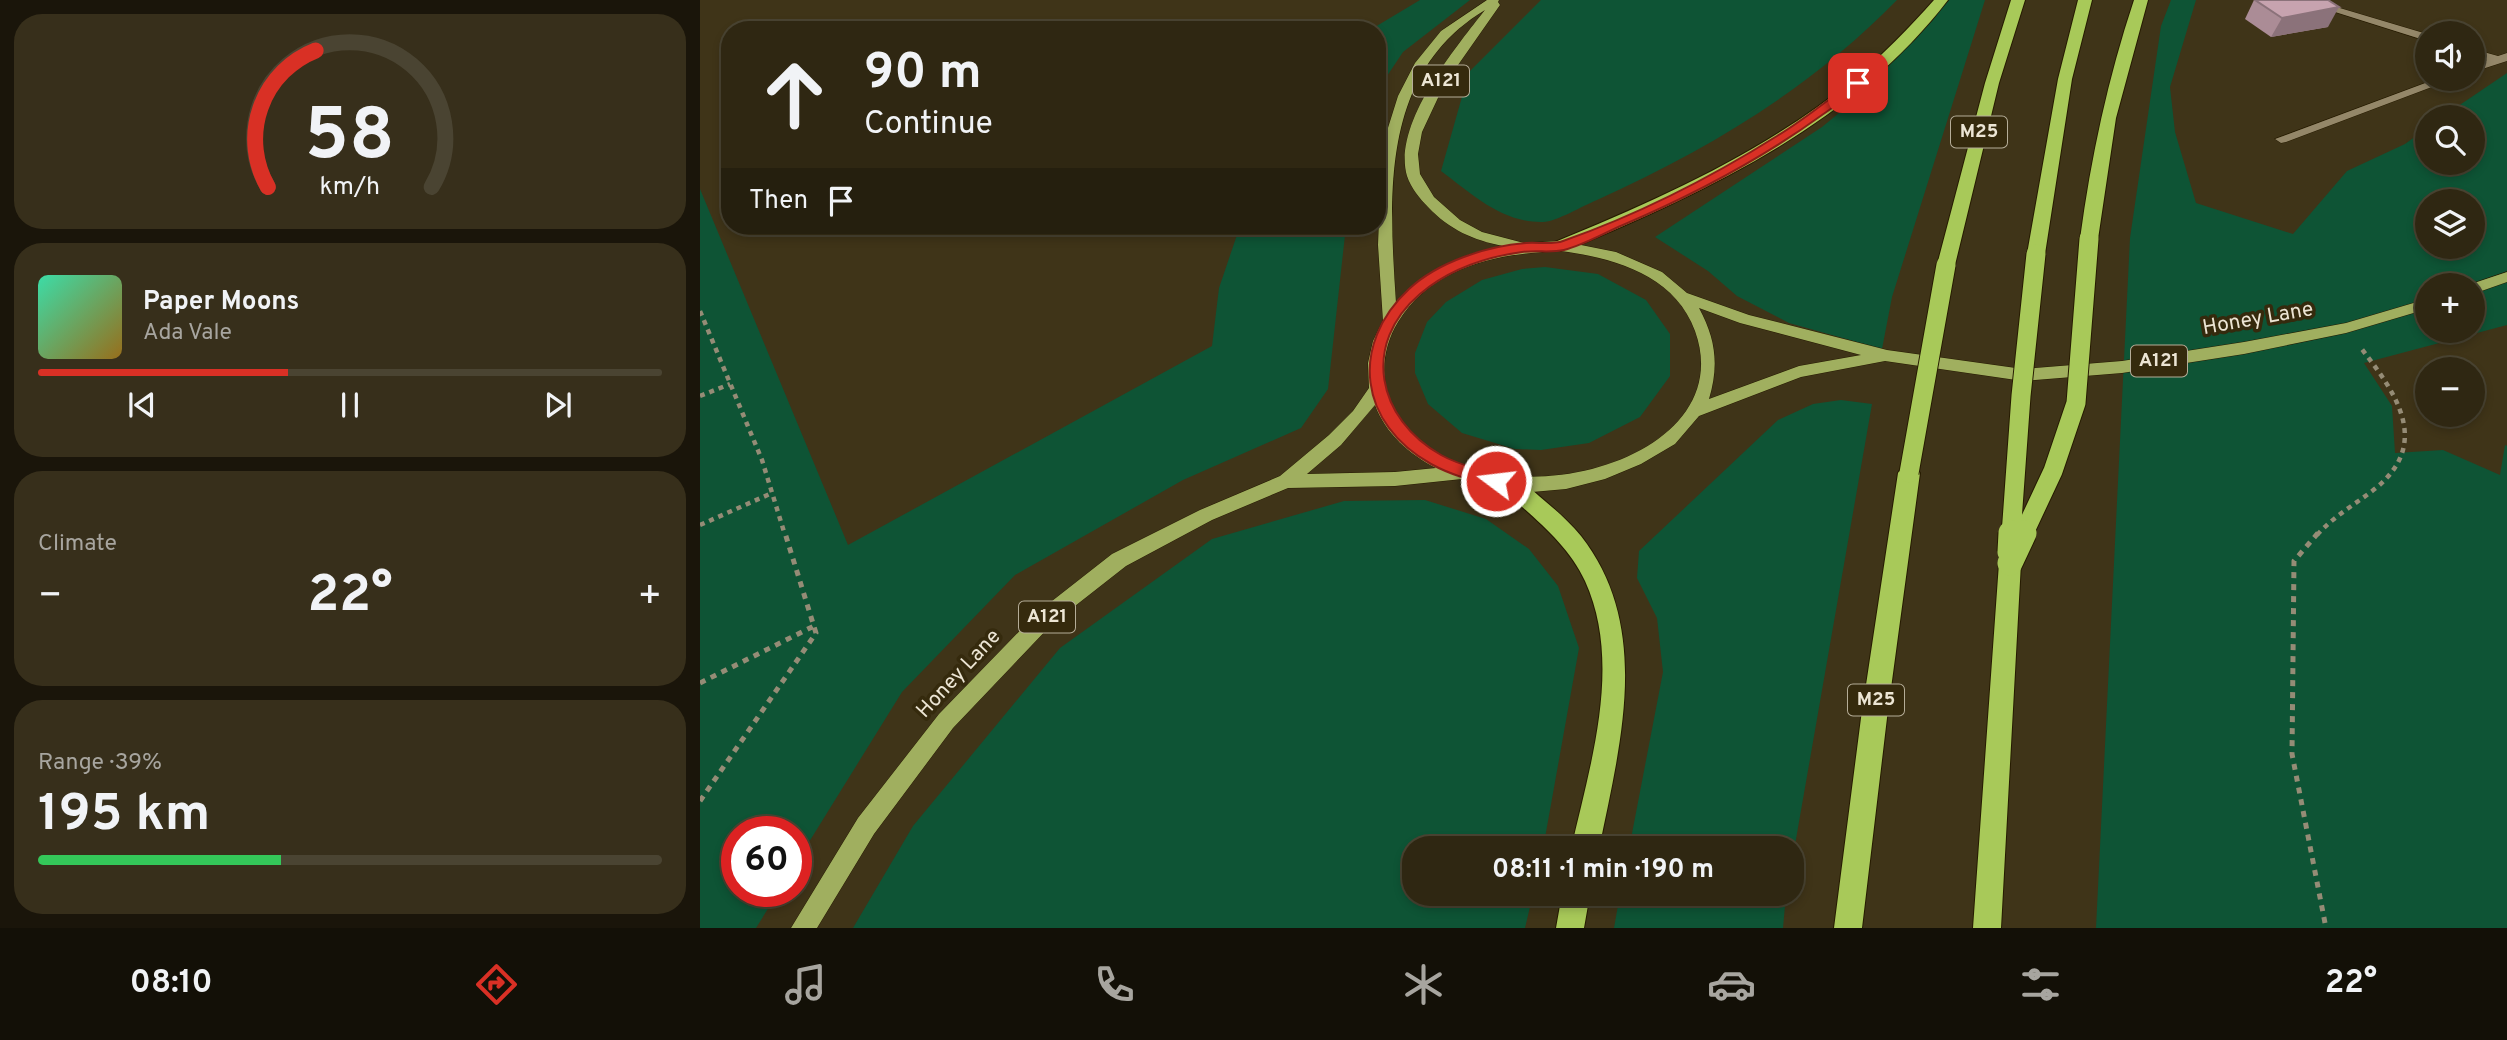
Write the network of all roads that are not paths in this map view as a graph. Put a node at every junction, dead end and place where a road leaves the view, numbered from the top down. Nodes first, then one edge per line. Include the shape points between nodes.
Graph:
1 (1497, 0) edge
2 (1941, 0) edge
3 (2018, 0) edge
4 (2085, 0) edge
5 (2141, 0) edge
6 (2302, 0) edge
7 (2415, 34) edge
8 (2485, 55) edge
9 (2503, 59) edge
10 (2485, 65) edge
11 (2415, 91) edge
12 (2281, 139) dead end
13 (1386, 210) edge
14 (1385, 235) edge
15 (1562, 246) junction
16 (1524, 247) junction
17 (2507, 277) edge
18 (2485, 285) edge
19 (1684, 297) junction
20 (2415, 308) edge
21 (1390, 320) junction
22 (1886, 356) junction
23 (1377, 390) junction
24 (1693, 412) junction
25 (1464, 472) junction
26 (1286, 481) junction
27 (1511, 484) junction
28 (2010, 563) junction
29 (1588, 836) edge
30 (1574, 906) edge
31 (803, 928) edge
32 (1570, 928) edge
33 (1848, 928) edge
34 (1987, 928) edge

1 - 13 main road, A121 via 1446,32 1420,63 1401,102 1390,146
1 - 16 main road, A121 via 1447,68 1424,114 1412,146 1413,174 1436,210 1472,233
2 - 15 highway via 1880,65 1783,138 1683,195
3 - 33 highway, M25, bridge via 1988,97 1946,265 1909,473
4 - 28 highway, bridge via 2065,79 2036,254
5 - 28 highway, bridge via 2095,183 2076,403 2053,471
6 - 7 lane
8 - 9 lane
9 - 10 lane
11 - 12 lane
14 - 21 main road, A121
15 - 16 main road
15 - 19 main road via 1625,259 1658,275
16 - 21 main road via 1449,268 1415,291
17 - 18 main road
19 - 22 main road, Honey Lane / A121 via 1745,319
19 - 24 main road via 1702,324 1710,353 1706,385
20 - 22 main road, Honey Lane / A121 via 2346,328 2122,367 2023,375
21 - 23 main road via 1379,343
22 - 24 main road, Honey Lane / A121 via 1799,372
23 - 25 main road via 1401,434 1435,459
23 - 26 main road, Honey Lane / A121 via 1335,440
24 - 27 main road via 1670,438 1626,465 1580,480
25 - 26 main road, Honey Lane / A121 via 1395,479
25 - 27 main road
26 - 31 main road, Honey Lane / A121 via 1119,559 1045,618 946,721 866,827
27 - 29 highway via 1574,544 1593,572 1614,639 1607,738
28 - 34 highway
30 - 32 highway

